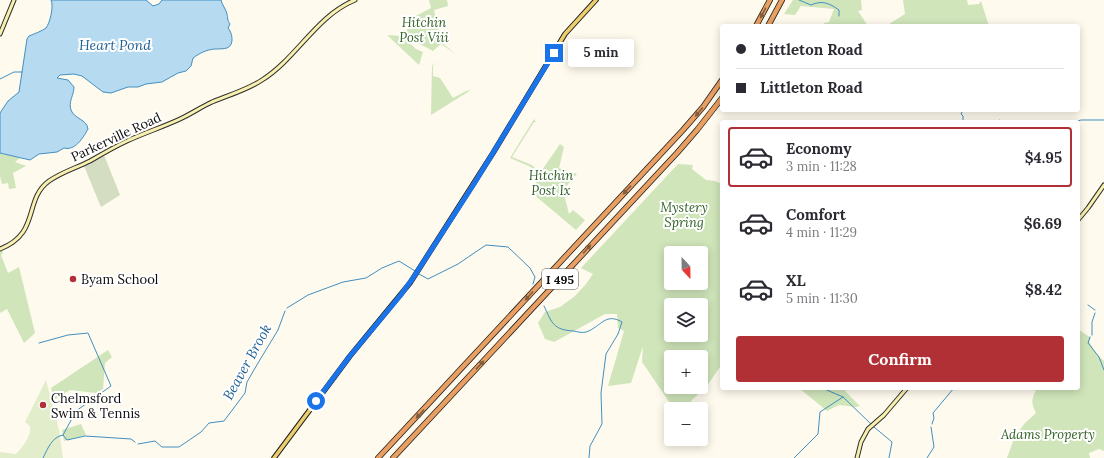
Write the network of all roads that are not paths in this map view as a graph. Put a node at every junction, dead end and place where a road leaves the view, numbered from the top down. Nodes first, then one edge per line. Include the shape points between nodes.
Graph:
1 (14, 0) edge
2 (355, 0) edge
3 (596, 0) edge
4 (770, 0) edge
5 (782, 0) edge
6 (757, 24) edge
7 (769, 24) edge
8 (0, 34) edge
9 (720, 83) edge
10 (720, 101) edge
11 (1104, 185) edge
12 (1080, 218) edge
13 (0, 249) edge
14 (905, 390) edge
15 (274, 458) edge
16 (378, 458) edge
17 (393, 458) edge
18 (857, 458) edge

1 - 8 main road
2 - 13 main road, Parkerville Road via 333,12 263,80 125,142 53,178 39,192 23,234
3 - 15 main road via 566,34 408,286 350,356
4 -> 6 highway
5 - 7 highway
9 -> 16 highway, I 495 via 703,107 665,149
17 -> 10 highway, I 495 via 677,153
11 - 12 main road
14 - 18 main road via 868,429

